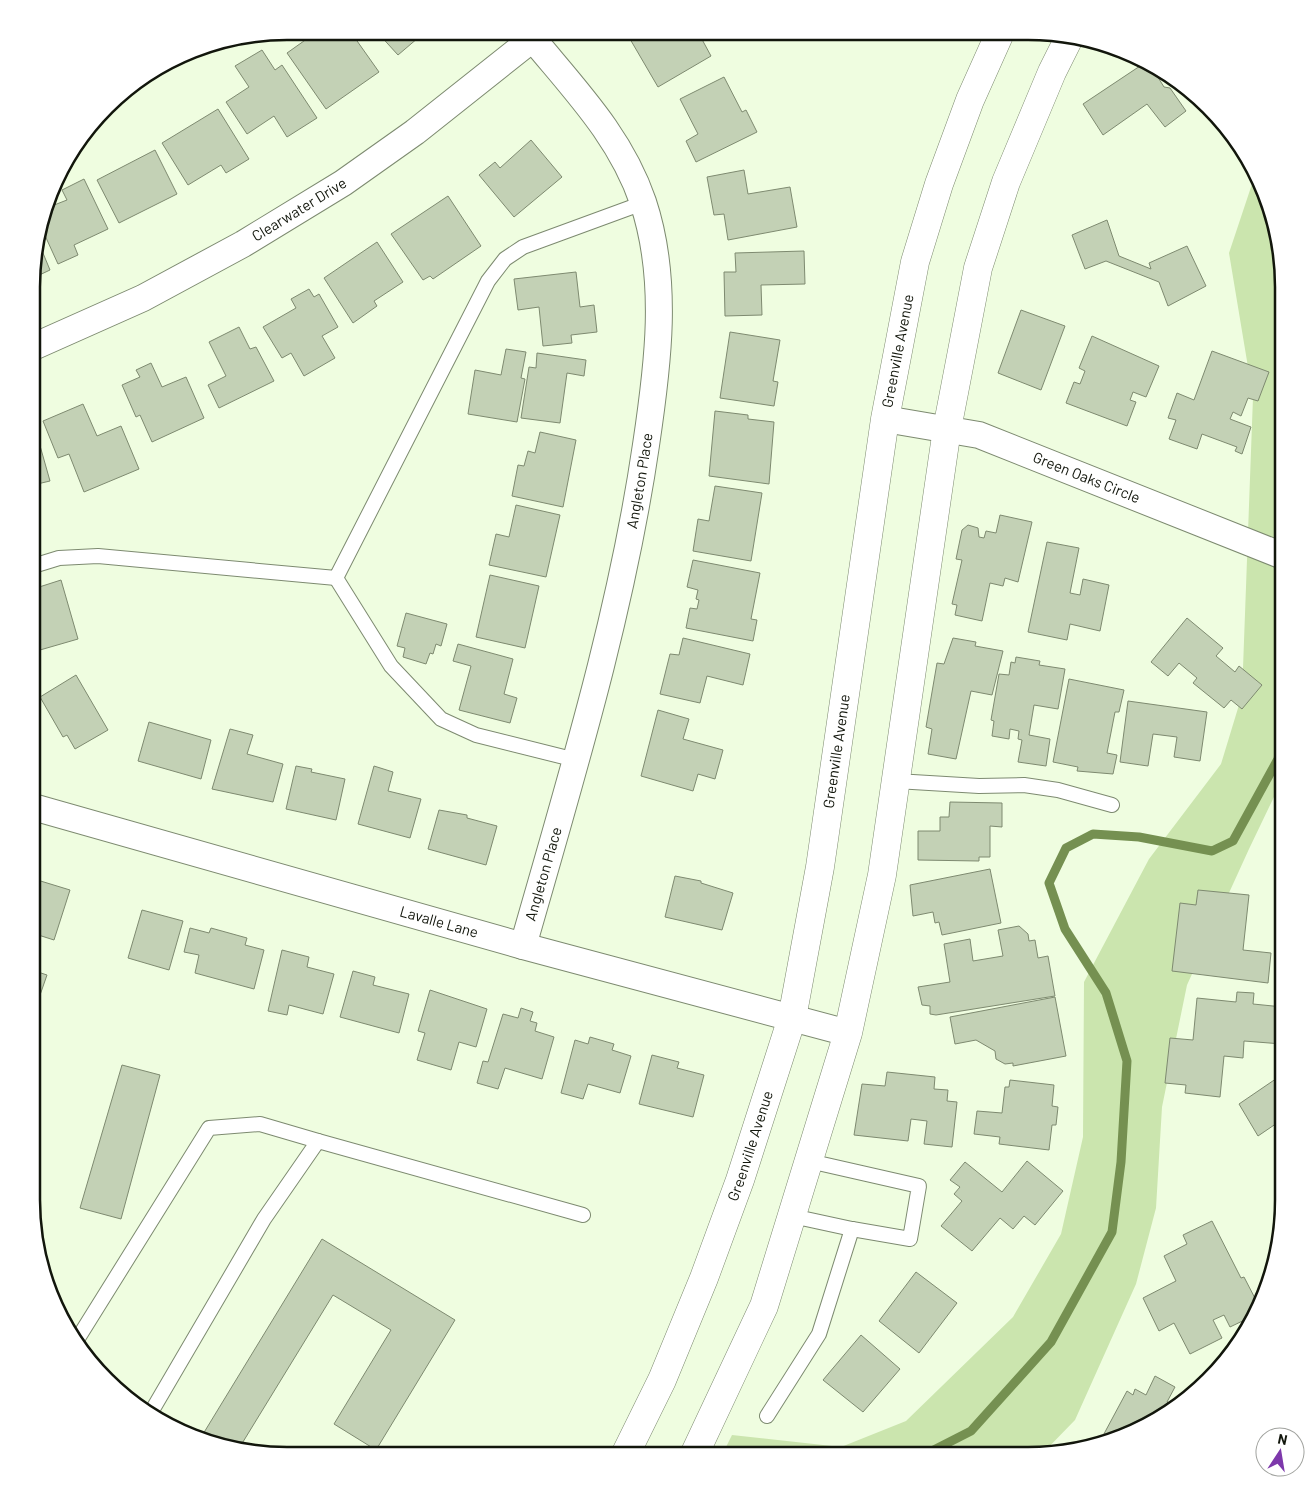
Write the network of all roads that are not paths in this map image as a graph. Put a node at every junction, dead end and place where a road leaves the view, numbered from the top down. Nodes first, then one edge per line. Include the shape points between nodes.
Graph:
1 (531, 40) edge
2 (541, 40) edge
3 (997, 40) edge
4 (1066, 43) edge
5 (643, 203) junction
6 (40, 344) edge
7 (885, 419) junction
8 (947, 429) junction
9 (1275, 553) edge
10 (40, 564) edge
11 (336, 578) junction
12 (576, 760) junction
13 (896, 781) junction
14 (1112, 805) dead end
15 (40, 809) edge
16 (523, 946) junction
17 (792, 1018) junction
18 (848, 1033) junction
19 (318, 1141) junction
20 (809, 1162) junction
21 (583, 1215) dead end
22 (792, 1216) junction
23 (852, 1229) junction
24 (80, 1335) edge
25 (154, 1408) edge
26 (767, 1416) dead end
27 (629, 1447) edge
28 (698, 1447) edge

1 - 6 street, Clearwater Drive via 415,132 343,183 243,244 143,298
2 - 5 street, Angleton Place via 603,123 629,168
3 - 7 main road, Greenville Avenue via 949,156 915,262
4 - 8 main road via 1006,182 978,268
5 - 11 lane via 523,248 505,259 488,281
5 - 12 street, Angleton Place via 654,243 659,290 659,336 652,410 621,587
7 - 8 street, Green Oaks Circle
7 - 17 main road, Greenville Avenue via 820,867
8 - 9 street, Green Oaks Circle via 979,435
8 - 13 main road
10 - 11 lane via 59,558 98,556
11 - 12 lane via 391,666 441,719 476,735
12 - 16 street, Angleton Place
13 - 14 lane via 1024,785 1058,790
13 - 18 main road via 882,875
15 - 16 street, Lavalle Lane
16 - 17 street, Lavalle Lane
17 - 18 street, Lavalle Lane
17 - 27 main road, Greenville Avenue via 740,1180 704,1278 662,1380
18 - 20 main road
19 - 21 lane
19 - 24 lane via 260,1124 209,1128
19 - 25 lane via 264,1219
20 - 22 main road
20 - 23 lane via 919,1186 910,1239
22 - 23 lane
22 - 28 main road via 764,1306
23 - 26 lane via 819,1334

